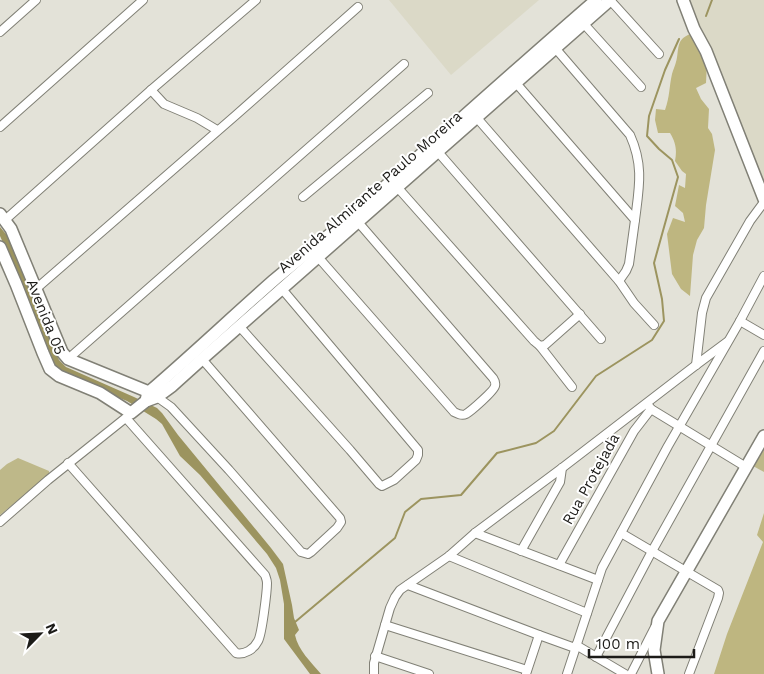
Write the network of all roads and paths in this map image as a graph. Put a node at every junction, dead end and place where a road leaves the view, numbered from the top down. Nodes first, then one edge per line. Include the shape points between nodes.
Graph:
1 (36, 0) edge
2 (143, 0) edge
3 (256, 0) edge
4 (596, 0) edge
5 (610, 0) edge
6 (683, 0) edge
7 (358, 7) dead end
8 (584, 24) junction
9 (0, 32) edge
10 (556, 49) junction
11 (659, 54) dead end
12 (404, 64) dead end
13 (516, 83) junction
14 (641, 87) dead end
15 (151, 90) junction
16 (428, 93) dead end
17 (477, 118) junction
18 (0, 127) edge
19 (217, 130) junction
20 (438, 152) junction
21 (398, 188) junction
22 (303, 197) dead end
23 (764, 200) edge
24 (2, 217) edge
25 (635, 220) junction
26 (358, 222) junction
27 (0, 247) edge
28 (318, 257) junction
29 (764, 276) edge
30 (619, 281) junction
31 (37, 288) junction
32 (282, 289) junction
33 (580, 314) junction
34 (740, 321) junction
35 (654, 325) dead end
36 (240, 327) junction
37 (764, 335) edge
38 (601, 339) dead end
39 (727, 342) junction
40 (540, 346) junction
41 (764, 352) edge
42 (68, 359) junction
43 (202, 359) junction
44 (696, 365) junction
45 (572, 387) dead end
46 (149, 398) junction
47 (649, 406) junction
48 (131, 413) junction
49 (680, 426) junction
50 (764, 436) edge
51 (712, 445) junction
52 (68, 463) junction
53 (746, 467) junction
54 (562, 468) junction
55 (0, 522) edge
56 (475, 533) junction
57 (621, 533) junction
58 (521, 551) junction
59 (652, 551) junction
60 (449, 556) junction
61 (559, 565) junction
62 (686, 571) junction
63 (598, 580) junction
64 (408, 585) junction
65 (587, 613) junction
66 (658, 620) junction
67 (385, 625) junction
68 (539, 635) junction
69 (576, 646) junction
70 (375, 656) junction
71 (596, 657) junction
72 (526, 672) edge
73 (374, 674) edge
74 (428, 674) edge
75 (567, 674) edge
76 (625, 674) edge
77 (631, 674) edge
78 (658, 674) edge
79 (689, 674) edge

1 - 9 street
2 - 18 street
3 - 15 street
4 - 46 main road, Avenida Almirante Paulo Moreira via 352,216 273,281 177,368
5 - 8 main road, Avenida Almirante Paulo Moreira
5 - 11 street
6 - 23 main road
7 - 19 street
8 - 10 main road, Avenida Almirante Paulo Moreira
8 - 14 street
10 - 13 main road, Avenida Almirante Paulo Moreira
10 - 25 street via 630,135 639,163
12 - 42 street
13 - 17 main road, Avenida Almirante Paulo Moreira
13 - 25 street
15 - 19 street via 164,104
15 - 24 street
16 - 22 street
17 - 20 main road, Avenida Almirante Paulo Moreira
17 - 30 street
19 - 31 street
20 - 21 main road, Avenida Almirante Paulo Moreira
20 - 33 street
21 - 26 main road, Avenida Almirante Paulo Moreira
21 - 40 street
23 - 44 street via 706,298
24 - 31 main road via 12,229
25 - 30 street via 629,264
26 - 28 main road, Avenida Almirante Paulo Moreira
26 - 28 street via 493,378 495,387 492,392 466,414 454,412
27 - 48 main road, Avenida 05 via 50,369 100,393
28 - 32 main road, Avenida Almirante Paulo Moreira
29 - 34 street
30 - 35 street
31 - 42 main road via 62,352
32 - 36 main road, Avenida Almirante Paulo Moreira
32 - 36 street via 418,450 416,460 394,480 382,486 379,484
33 - 38 street
33 - 40 street
34 - 37 street
34 - 39 street
36 - 43 main road, Avenida Almirante Paulo Moreira
39 - 44 street
39 - 49 street
40 - 45 street
41 - 51 street
42 - 46 main road
43 - 46 main road, Avenida Almirante Paulo Moreira via 172,386
43 - 46 street via 340,518 337,528 308,554 300,552 171,407
44 - 47 street
46 - 48 main road, Avenida Almirante Paulo Moreira
47 - 49 street
47 - 54 street
47 - 61 street, Rua Protejada
48 - 52 street, Avenida Almirante Paulo Moreira
48 - 52 street via 265,575 267,583 259,640 254,647 247,652 236,653
49 - 51 street
49 - 57 street
50 - 53 main road
51 - 53 street
51 - 59 street
52 - 55 street, Avenida Almirante Paulo Moreira
53 - 62 main road
54 - 56 street
54 - 58 street via 560,482
56 - 58 street
56 - 60 street
57 - 59 street
57 - 63 street
58 - 61 street
59 - 62 street
59 - 71 street
60 - 64 street
60 - 65 street
61 - 63 street
62 - 66 main road
62 - 79 street via 719,593
63 - 65 street
64 - 67 street via 395,596
64 - 68 street
65 - 69 street
66 - 77 street
66 - 78 main road via 654,650
67 - 70 street
67 - 72 street
68 - 69 street
68 - 72 street
69 - 71 street
69 - 75 street
70 - 73 street
70 - 74 street
71 - 76 street

